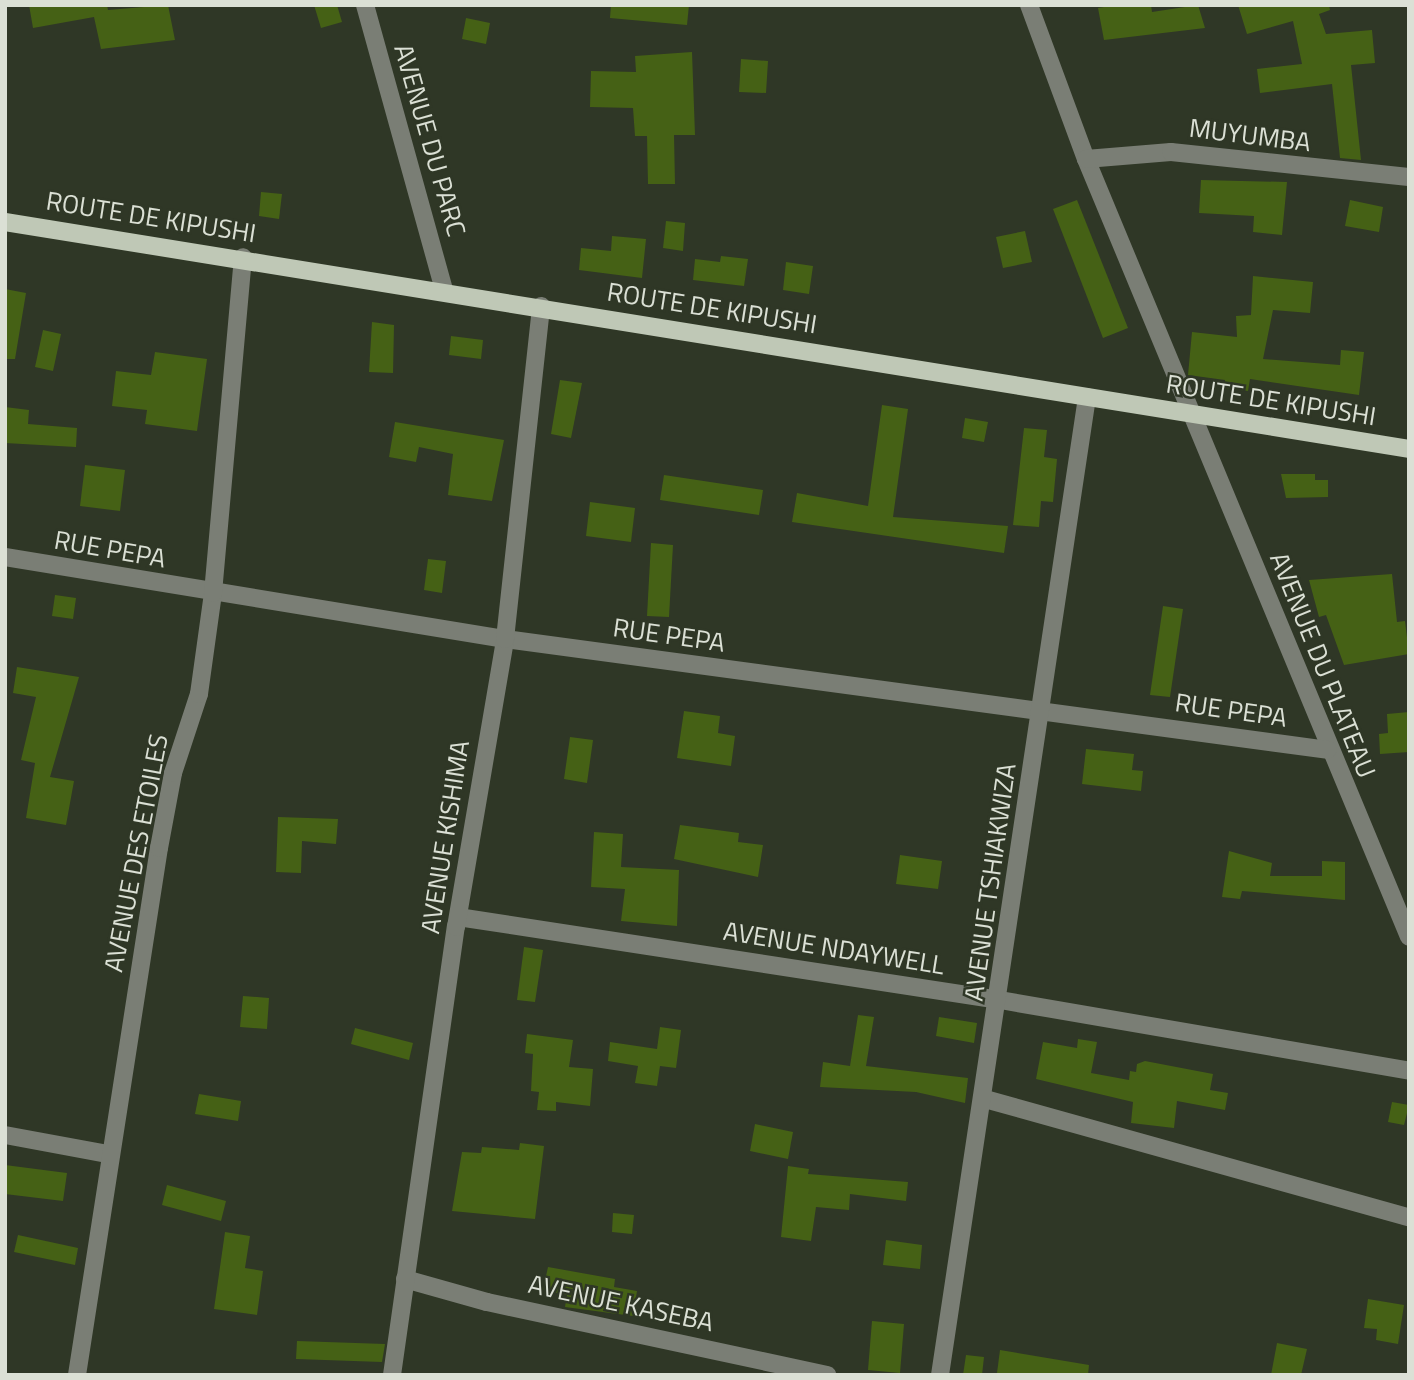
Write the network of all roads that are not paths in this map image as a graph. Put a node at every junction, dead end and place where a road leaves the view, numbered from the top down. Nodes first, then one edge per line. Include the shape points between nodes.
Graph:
1 (365, 5) edge
2 (1029, 5) edge
3 (1086, 159) junction
4 (1409, 177) edge
5 (5, 222) edge
6 (243, 257) junction
7 (444, 290) junction
8 (541, 306) junction
9 (1087, 397) junction
10 (1191, 413) junction
11 (1409, 449) edge
12 (5, 558) edge
13 (213, 593) junction
14 (505, 639) junction
15 (1042, 710) junction
16 (1328, 750) junction
17 (1404, 912) edge
18 (458, 917) junction
19 (1409, 937) edge
20 (1000, 1000) junction
21 (1409, 1071) edge
22 (985, 1098) junction
23 (5, 1135) edge
24 (108, 1154) junction
25 (1409, 1217) edge
26 (405, 1279) junction
27 (77, 1375) edge
28 (392, 1375) edge
29 (827, 1375) edge
30 (940, 1375) edge

1 - 7 street, AVENUE DU PARC
2 - 3 street, AVENUE DU PLATEAU
3 - 4 street, MUYUMBA via 1171,152
3 - 10 street, AVENUE DU PLATEAU
5 - 6 main road, ROUTE DE KIPUSHI
6 - 7 main road, ROUTE DE KIPUSHI
6 - 13 street, AVENUE DES ETOILES
7 - 8 main road, ROUTE DE KIPUSHI
8 - 9 main road, ROUTE DE KIPUSHI
8 - 14 street, AVENUE KISHIMA
9 - 10 main road, ROUTE DE KIPUSHI
9 - 15 street, AVENUE TSHIAKWIZA
10 - 11 main road, ROUTE DE KIPUSHI
10 - 16 street, AVENUE DU PLATEAU
12 - 13 street, RUE PEPA
13 - 14 street, RUE PEPA
13 - 24 street, AVENUE DES ETOILES via 198,694 173,773
14 - 15 street, RUE PEPA
14 - 18 street, AVENUE KISHIMA
15 - 16 street, RUE PEPA
15 - 20 street, AVENUE TSHIAKWIZA
16 - 17 street, AVENUE DU PLATEAU
17 - 19 street, AVENUE DU PLATEAU
18 - 20 street, AVENUE NDAYWELL
18 - 26 street, AVENUE KISHIMA
20 - 21 street, AVENUE NDAYWELL
20 - 22 street, AVENUE TSHIAKWIZA
22 - 25 street
22 - 30 street, AVENUE TSHIAKWIZA
23 - 24 street
24 - 27 street, AVENUE DES ETOILES
26 - 28 street, AVENUE KISHIMA
26 - 29 street, AVENUE KASEBA via 488,1302

